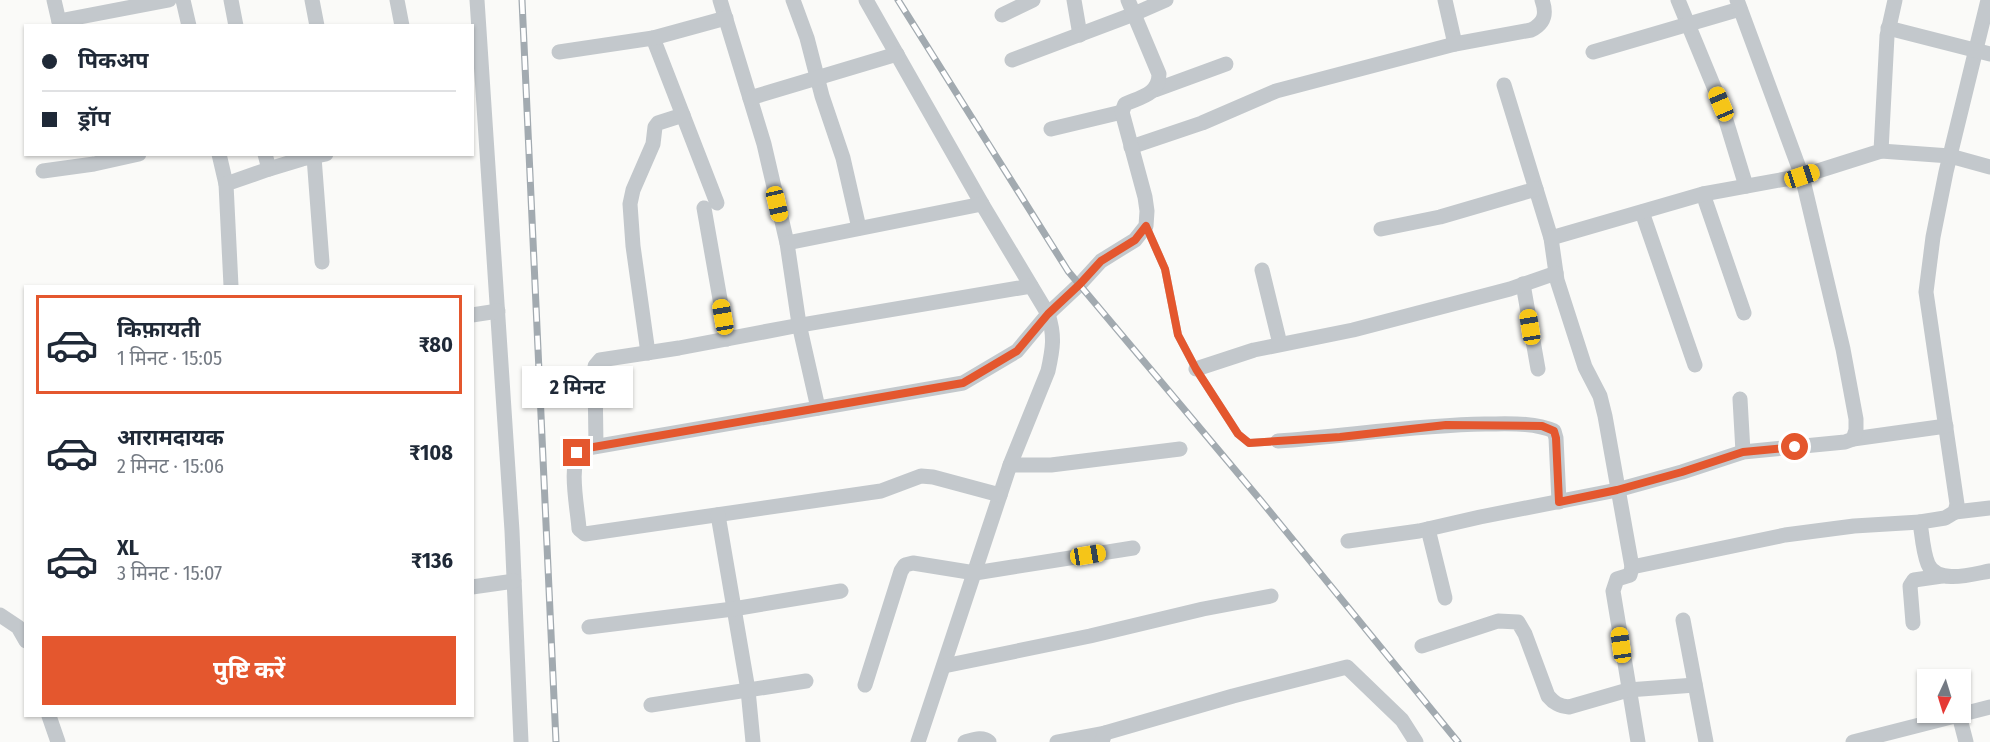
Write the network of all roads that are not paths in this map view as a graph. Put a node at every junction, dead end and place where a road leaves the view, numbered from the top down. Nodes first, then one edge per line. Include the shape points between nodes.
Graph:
1 (54, 0) edge
2 (169, 0) edge
3 (183, 0) edge
4 (231, 0) edge
5 (312, 0) edge
6 (397, 0) edge
7 (477, 0) edge
8 (720, 0) edge
9 (793, 0) edge
10 (866, 0) edge
11 (1033, 0) edge
12 (1074, 0) edge
13 (1166, 0) edge
14 (1445, 0) edge
15 (1542, 0) edge
16 (1678, 0) edge
17 (1895, 0) edge
18 (1988, 0) edge
19 (1739, 5) edge
20 (107, 6) edge
21 (1131, 7) edge
22 (1002, 15) dead end
23 (726, 18) junction
24 (59, 23) edge
25 (189, 24) edge
26 (236, 24) edge
27 (317, 24) edge
28 (402, 24) edge
29 (1688, 26) junction
30 (1888, 28) junction
31 (1080, 35) junction
32 (654, 38) junction
33 (1455, 44) junction
34 (559, 52) dead end
35 (1593, 52) dead end
36 (1983, 52) edge
37 (897, 54) junction
38 (1012, 60) dead end
39 (1226, 64) dead end
40 (818, 78) junction
41 (1504, 85) dead end
42 (1155, 90) junction
43 (750, 98) junction
44 (1122, 112) junction
45 (683, 115) junction
46 (478, 126) edge
47 (1050, 129) dead end
48 (1131, 147) junction
49 (1881, 151) junction
50 (121, 156) edge
51 (219, 156) edge
52 (320, 156) edge
53 (1950, 156) junction
54 (93, 159) edge
55 (267, 162) edge
56 (1990, 167) edge
57 (43, 171) dead end
58 (1802, 176) junction
59 (226, 184) junction
60 (1746, 186) junction
61 (1536, 189) junction
62 (1703, 194) junction
63 (981, 204) junction
64 (1642, 212) junction
65 (1146, 226) junction
66 (859, 228) junction
67 (1381, 229) dead end
68 (1551, 238) junction
69 (787, 243) junction
70 (322, 262) dead end
71 (1262, 270) dead end
72 (1556, 273) junction
73 (1523, 284) junction
74 (231, 285) edge
75 (1031, 286) junction
76 (498, 311) junction
77 (1744, 313) dead end
78 (1048, 314) junction
79 (474, 315) edge
80 (800, 325) junction
81 (727, 339) junction
82 (1280, 344) junction
83 (648, 353) junction
84 (1695, 364) dead end
85 (1196, 369) junction
86 (1538, 369) dead end
87 (1740, 399) dead end
88 (818, 408) junction
89 (1946, 426) junction
90 (1852, 439) junction
91 (1278, 441) joint
92 (596, 446) junction
93 (1180, 449) dead end
94 (1743, 452) junction
95 (1011, 465) junction
96 (1617, 490) junction
97 (1000, 495) junction
98 (1559, 502) junction
99 (1990, 508) edge
100 (1955, 512) junction
101 (718, 515) junction
102 (1920, 522) junction
103 (1428, 529) junction
104 (1348, 541) dead end
105 (1133, 548) dead end
106 (1632, 567) junction
107 (1990, 571) edge
108 (975, 573) junction
109 (1942, 576) junction
110 (514, 581) junction
111 (474, 587) edge
112 (841, 591) dead end
113 (1271, 596) dead end
114 (1445, 598) dead end
115 (733, 609) junction
116 (0, 615) edge
117 (1683, 620) dead end
118 (1913, 623) dead end
119 (589, 627) dead end
120 (24, 638) edge
121 (1422, 646) dead end
122 (944, 666) junction
123 (806, 681) dead end
124 (865, 685) dead end
125 (1695, 685) junction
126 (748, 690) junction
127 (1628, 690) junction
128 (651, 705) dead end
129 (1990, 707) edge
130 (1971, 712) edge
131 (49, 717) edge
132 (1932, 723) edge
133 (1961, 723) edge
134 (1104, 737) edge
135 (1878, 739) edge
136 (58, 742) edge
137 (521, 742) edge
138 (753, 742) edge
139 (918, 742) edge
140 (965, 742) edge
141 (989, 742) edge
142 (1057, 742) edge
143 (1416, 742) edge
144 (1638, 742) edge
145 (1706, 742) edge
146 (1852, 742) edge
147 (1966, 742) edge

1 - 24 street
2 - 20 street
3 - 25 street
4 - 26 street
5 - 27 street
6 - 28 street
7 - 46 street
8 - 23 street
9 - 40 street
10 - 37 street
11 - 22 street
12 - 31 street
13 - 21 street
14 - 33 street
15 - 33 street via 1545,18 1532,30
16 - 29 street
17 - 30 street
18 - 36 street
19 - 29 street
19 - 58 street
20 - 24 street
21 - 31 street
21 - 42 street via 1159,74
23 - 32 street
23 - 43 street
29 - 35 street
29 - 60 street via 1721,104
30 - 36 street
30 - 49 street
31 - 38 street
32 - 34 street
32 - 45 street
33 - 48 street via 1276,91 1202,123
36 - 53 street
37 - 40 street
37 - 63 street
39 - 42 street
40 - 43 street
40 - 66 street via 843,158
41 - 61 street
42 - 44 street via 1125,104
43 - 69 street
44 - 47 street
44 - 48 street
45 - 81 street via 711,206
45 - 83 street via 655,127 653,144 630,204
46 - 76 street
48 - 65 street via 1145,198
49 - 53 street
49 - 58 street
50 - 54 street
51 - 59 street
52 - 55 street
52 - 70 street
53 - 56 street
53 - 89 street via 1926,292
54 - 57 street
55 - 59 street
58 - 60 street
58 - 90 street via 1845,360 1856,419
59 - 74 street
60 - 62 street
61 - 67 street via 1440,217
61 - 68 street
62 - 64 street
62 - 77 street
63 - 66 street
63 - 75 street
64 - 68 street
64 - 84 street
65 - 78 street via 1135,240 1101,261
65 - 85 lane via 1165,269 1178,335
66 - 69 street
68 - 72 street
69 - 80 street
71 - 82 street
72 - 73 street
72 - 96 street via 1585,367 1600,396
73 - 82 street via 1353,330
73 - 86 street
75 - 78 street
75 - 80 street
76 - 79 street
76 - 110 street
78 - 88 street via 1017,351 963,383
78 - 95 street via 1054,339 1048,371
80 - 81 street
80 - 88 street
81 - 83 street
82 - 85 street
83 - 92 street via 600,360 595,366
85 - 91 lane via 1238,434 1249,443
87 - 94 street
88 - 92 street
89 - 90 street
89 - 100 street
90 - 94 street
91 - 98 street via 1446,425 1542,426 1554,431 1556,438
92 - 101 street via 582,449 575,458 580,532
93 - 95 street via 1051,465
94 - 96 street
95 - 97 street
96 - 98 street
96 - 106 street
97 - 101 street via 921,476 881,491
97 - 108 street
98 - 103 street
99 - 100 street
100 - 102 street via 1946,518
101 - 115 street
102 - 106 street via 1785,535
102 - 109 street via 1928,565
103 - 104 street
103 - 114 street
105 - 108 street
106 - 127 street via 1630,575 1617,579 1613,591
107 - 109 street
108 - 122 street
108 - 124 street via 906,565
109 - 118 street via 1914,580 1910,586
110 - 111 street
110 - 137 street
112 - 115 street
113 - 122 street
115 - 119 street
115 - 126 street
116 - 120 street via 18,627
117 - 125 street
121 - 127 street via 1498,621 1518,622 1554,703 1569,706
122 - 139 street
123 - 126 street
125 - 127 street
125 - 145 street
126 - 128 street
126 - 138 street
127 - 144 street
129 - 130 street
131 - 136 street
132 - 135 street
133 - 147 street
134 - 142 street
134 - 143 street via 1233,696 1347,668 1402,720
135 - 146 street
140 - 141 street

